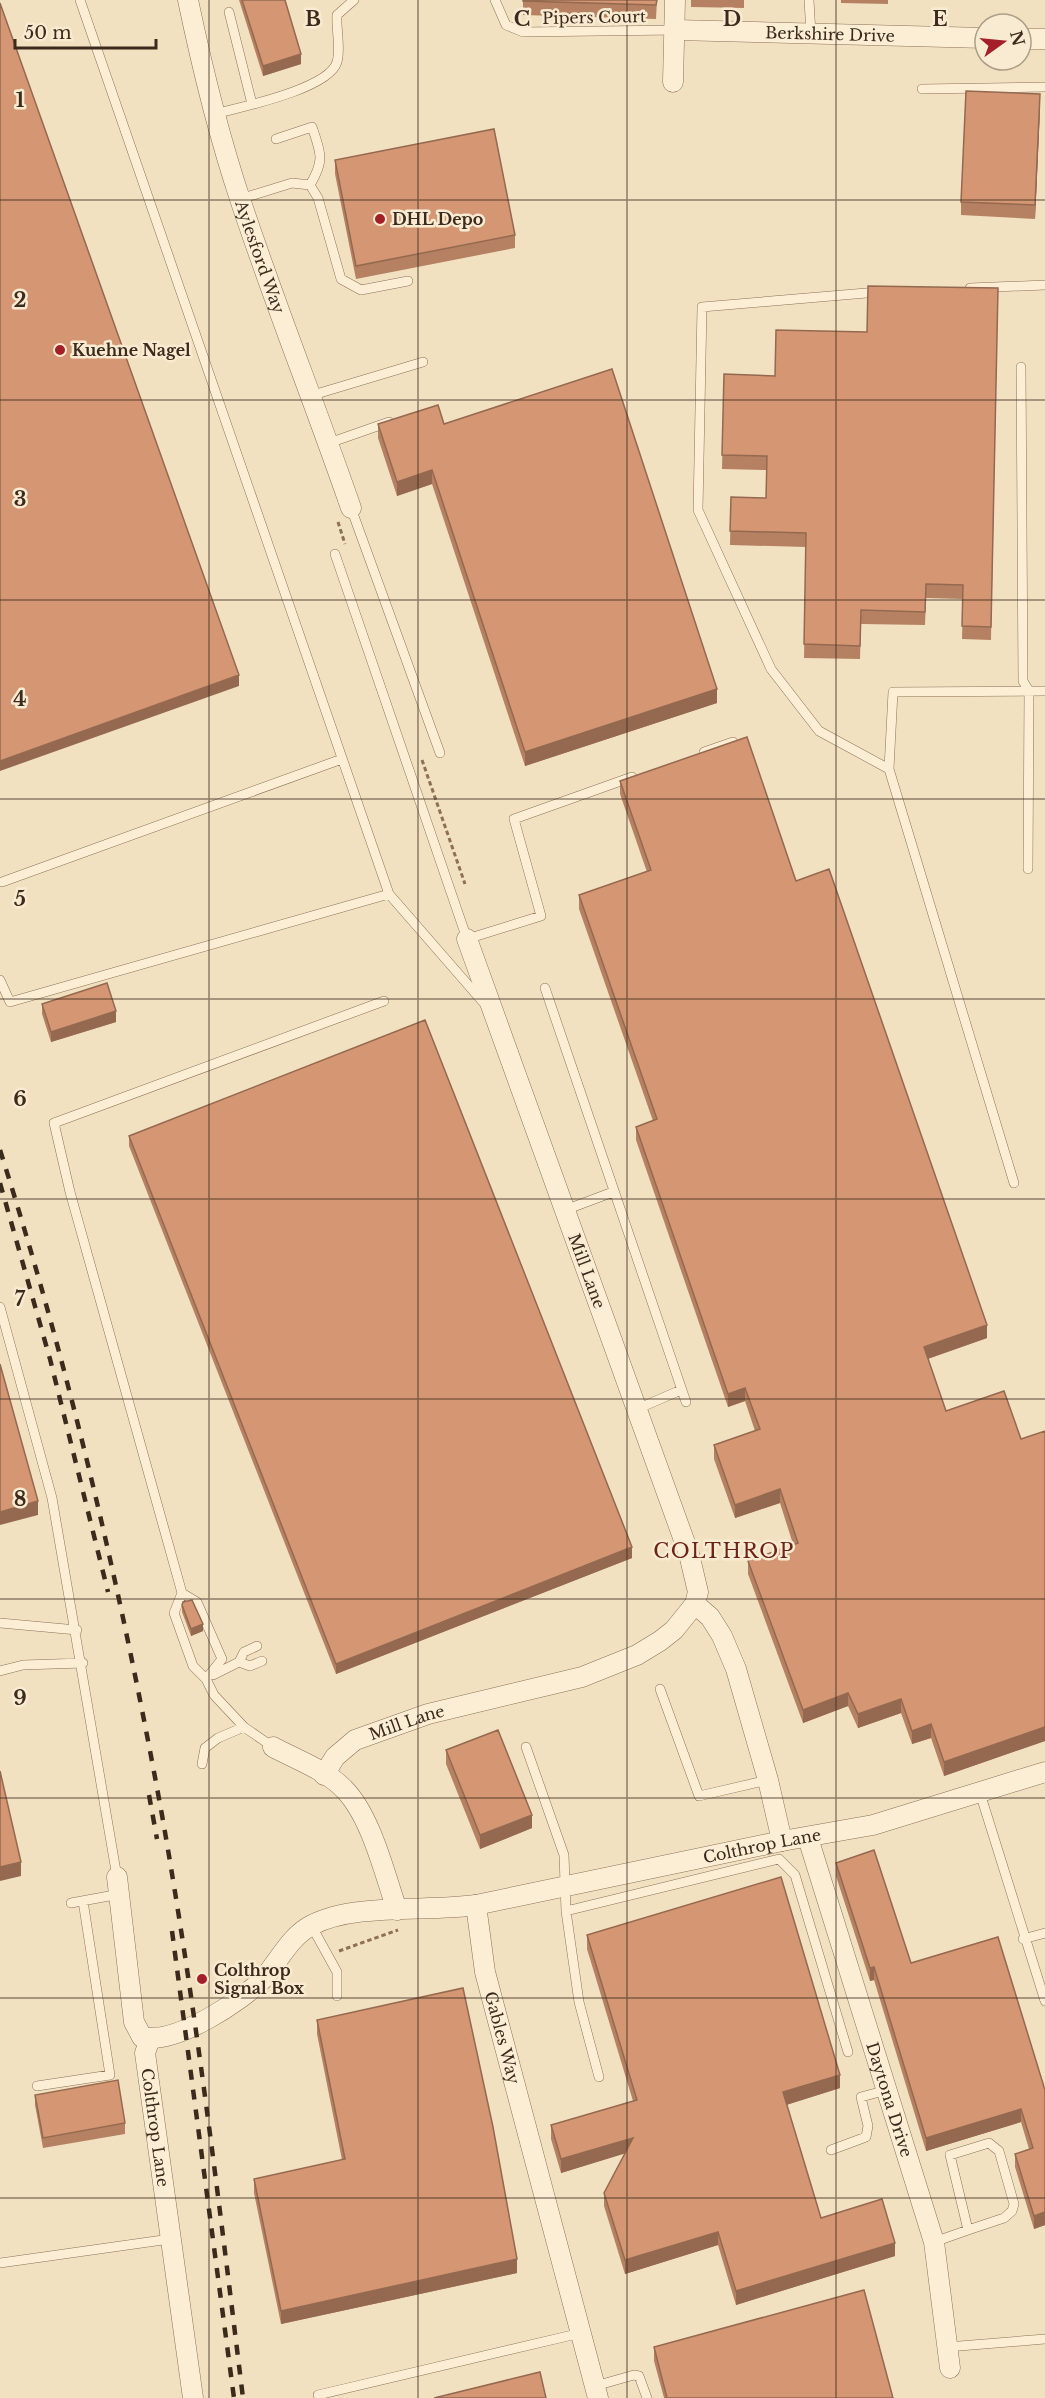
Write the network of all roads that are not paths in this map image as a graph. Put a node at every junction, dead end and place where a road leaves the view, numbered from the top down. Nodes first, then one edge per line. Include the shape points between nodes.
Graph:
1 (80, 0) edge
2 (188, 0) edge
3 (354, 0) edge
4 (495, 0) edge
5 (675, 0) edge
6 (809, 0) edge
7 (229, 12) dead end
8 (676, 30) junction
9 (811, 36) junction
10 (973, 38) edge
11 (673, 82) dead end
12 (1045, 87) edge
13 (922, 88) dead end
14 (252, 104) junction
15 (214, 114) junction
16 (276, 139) dead end
17 (310, 184) junction
18 (240, 199) junction
19 (408, 281) dead end
20 (1045, 285) edge
21 (963, 288) edge
22 (894, 292) edge
23 (423, 362) dead end
24 (1021, 367) dead end
25 (313, 395) junction
26 (402, 418) edge
27 (329, 443) junction
28 (351, 508) joint
29 (335, 554) dead end
30 (1029, 691) junction
31 (1045, 691) edge
32 (733, 742) edge
33 (440, 753) dead end
34 (689, 757) edge
35 (342, 759) junction
36 (889, 769) junction
37 (645, 773) edge
38 (1028, 869) dead end
39 (2, 882) dead end
40 (389, 894) junction
41 (467, 939) junction
42 (0, 980) edge
43 (545, 987) dead end
44 (384, 1001) dead end
45 (496, 1017) junction
46 (1014, 1183) dead end
47 (613, 1192) junction
48 (565, 1210) junction
49 (0, 1307) edge
50 (681, 1390) junction
51 (686, 1402) dead end
52 (636, 1409) junction
53 (182, 1593) junction
54 (695, 1604) junction
55 (0, 1623) edge
56 (76, 1630) junction
57 (257, 1646) dead end
58 (262, 1661) dead end
59 (239, 1662) junction
60 (82, 1663) junction
61 (0, 1671) edge
62 (206, 1679) junction
63 (660, 1689) dead end
64 (244, 1727) junction
65 (273, 1747) joint
66 (526, 1747) dead end
67 (202, 1764) dead end
68 (1045, 1772) edge
69 (324, 1775) junction
70 (768, 1780) junction
71 (980, 1793) junction
72 (808, 1838) junction
73 (782, 1841) junction
74 (119, 1886) junction
75 (565, 1887) junction
76 (83, 1901) junction
77 (71, 1903) dead end
78 (476, 1905) junction
79 (397, 1910) junction
80 (566, 1911) junction
81 (311, 1925) junction
82 (1045, 1933) edge
83 (1023, 1939) junction
84 (337, 1996) dead end
85 (1045, 2001) edge
86 (150, 2039) junction
87 (848, 2052) dead end
88 (599, 2077) dead end
89 (37, 2086) dead end
90 (886, 2090) junction
91 (831, 2150) dead end
92 (968, 2230) junction
93 (170, 2239) junction
94 (934, 2242) junction
95 (0, 2263) edge
96 (581, 2333) junction
97 (1045, 2339) edge
98 (947, 2347) junction
99 (950, 2368) dead end
100 (596, 2392) edge
101 (318, 2395) dead end
102 (193, 2398) edge
103 (647, 2398) edge

1 - 35 lane
2 - 15 street, Aylesford Way
3 - 14 lane via 337,15 338,60 334,69 319,80
4 - 8 lane, Pipers Court via 506,25 522,32
5 - 8 street
6 - 9 lane
7 - 14 lane
8 - 9 street, Berkshire Drive
8 - 11 street
9 - 10 street, Berkshire Drive
12 - 13 lane
14 - 15 lane
15 - 18 street, Aylesford Way
16 - 17 lane via 312,127 320,168
17 - 18 lane via 292,183
17 - 19 lane via 318,198 341,279 361,290
18 - 25 street, Aylesford Way
20 - 21 lane
22 - 36 lane via 702,307 698,510 771,669 819,731
23 - 25 lane
24 - 30 lane via 1023,681
25 - 27 street, Aylesford Way
26 - 27 lane
27 - 28 street, Aylesford Way
28 - 33 lane
29 - 41 lane
30 - 31 lane
30 - 36 lane via 893,692
30 - 38 lane
32 - 34 lane
35 - 39 lane
35 - 40 lane
36 - 46 lane
37 - 41 lane via 514,819 541,916
40 - 42 lane via 10,1002
40 - 45 lane
41 - 45 street, Mill Lane
43 - 47 lane
44 - 53 lane via 54,1123
45 - 48 street, Mill Lane
47 - 48 lane
47 - 50 lane
48 - 52 street, Mill Lane
49 - 56 lane via 52,1498
50 - 51 lane
50 - 52 lane
52 - 54 street, Mill Lane via 689,1554 698,1592
53 - 62 lane via 174,1613 193,1666
53 - 62 lane via 197,1602 222,1659
54 - 69 street, Mill Lane via 674,1630 637,1655 582,1677 438,1711 355,1740 334,1757
54 - 70 street via 710,1617 732,1658
55 - 56 lane
56 - 60 lane
57 - 59 lane via 244,1652
58 - 59 lane via 249,1666
59 - 62 lane
60 - 61 lane via 23,1665
60 - 74 lane
62 - 64 lane via 214,1695
63 - 70 lane via 699,1796
64 - 65 lane
64 - 67 lane via 205,1748
65 - 69 street
66 - 75 lane via 564,1855
68 - 71 street, Colthrop Lane
69 - 79 street via 344,1788 357,1807 372,1837
70 - 73 street
71 - 72 street, Colthrop Lane via 908,1816
71 - 83 lane
72 - 73 street, Colthrop Lane
72 - 90 street, Daytona Drive
73 - 75 street, Colthrop Lane
74 - 76 lane
74 - 86 street via 134,2022 142,2037
75 - 78 street, Colthrop Lane
75 - 80 lane
76 - 77 lane
76 - 89 lane via 110,2075
78 - 79 street
78 - 96 street, Gables Way via 485,1972
79 - 81 street via 341,1914
80 - 87 lane via 779,1859 795,1875
80 - 88 lane via 579,2002
81 - 84 lane via 337,1972
81 - 86 street via 248,1992 176,2034
82 - 83 lane
83 - 85 lane
86 - 93 street, Colthrop Lane via 145,2053
90 - 91 lane via 861,2097 868,2126 866,2137
90 - 94 street, Daytona Drive
92 - 92 lane via 950,2155 989,2143 999,2151 1014,2204 1004,2218
92 - 94 lane
93 - 95 lane
93 - 102 street, Colthrop Lane
94 - 98 street, Daytona Drive
96 - 100 street, Gables Way
96 - 101 lane
97 - 98 lane
98 - 99 street, Daytona Drive
100 - 103 lane via 634,2375 639,2376

